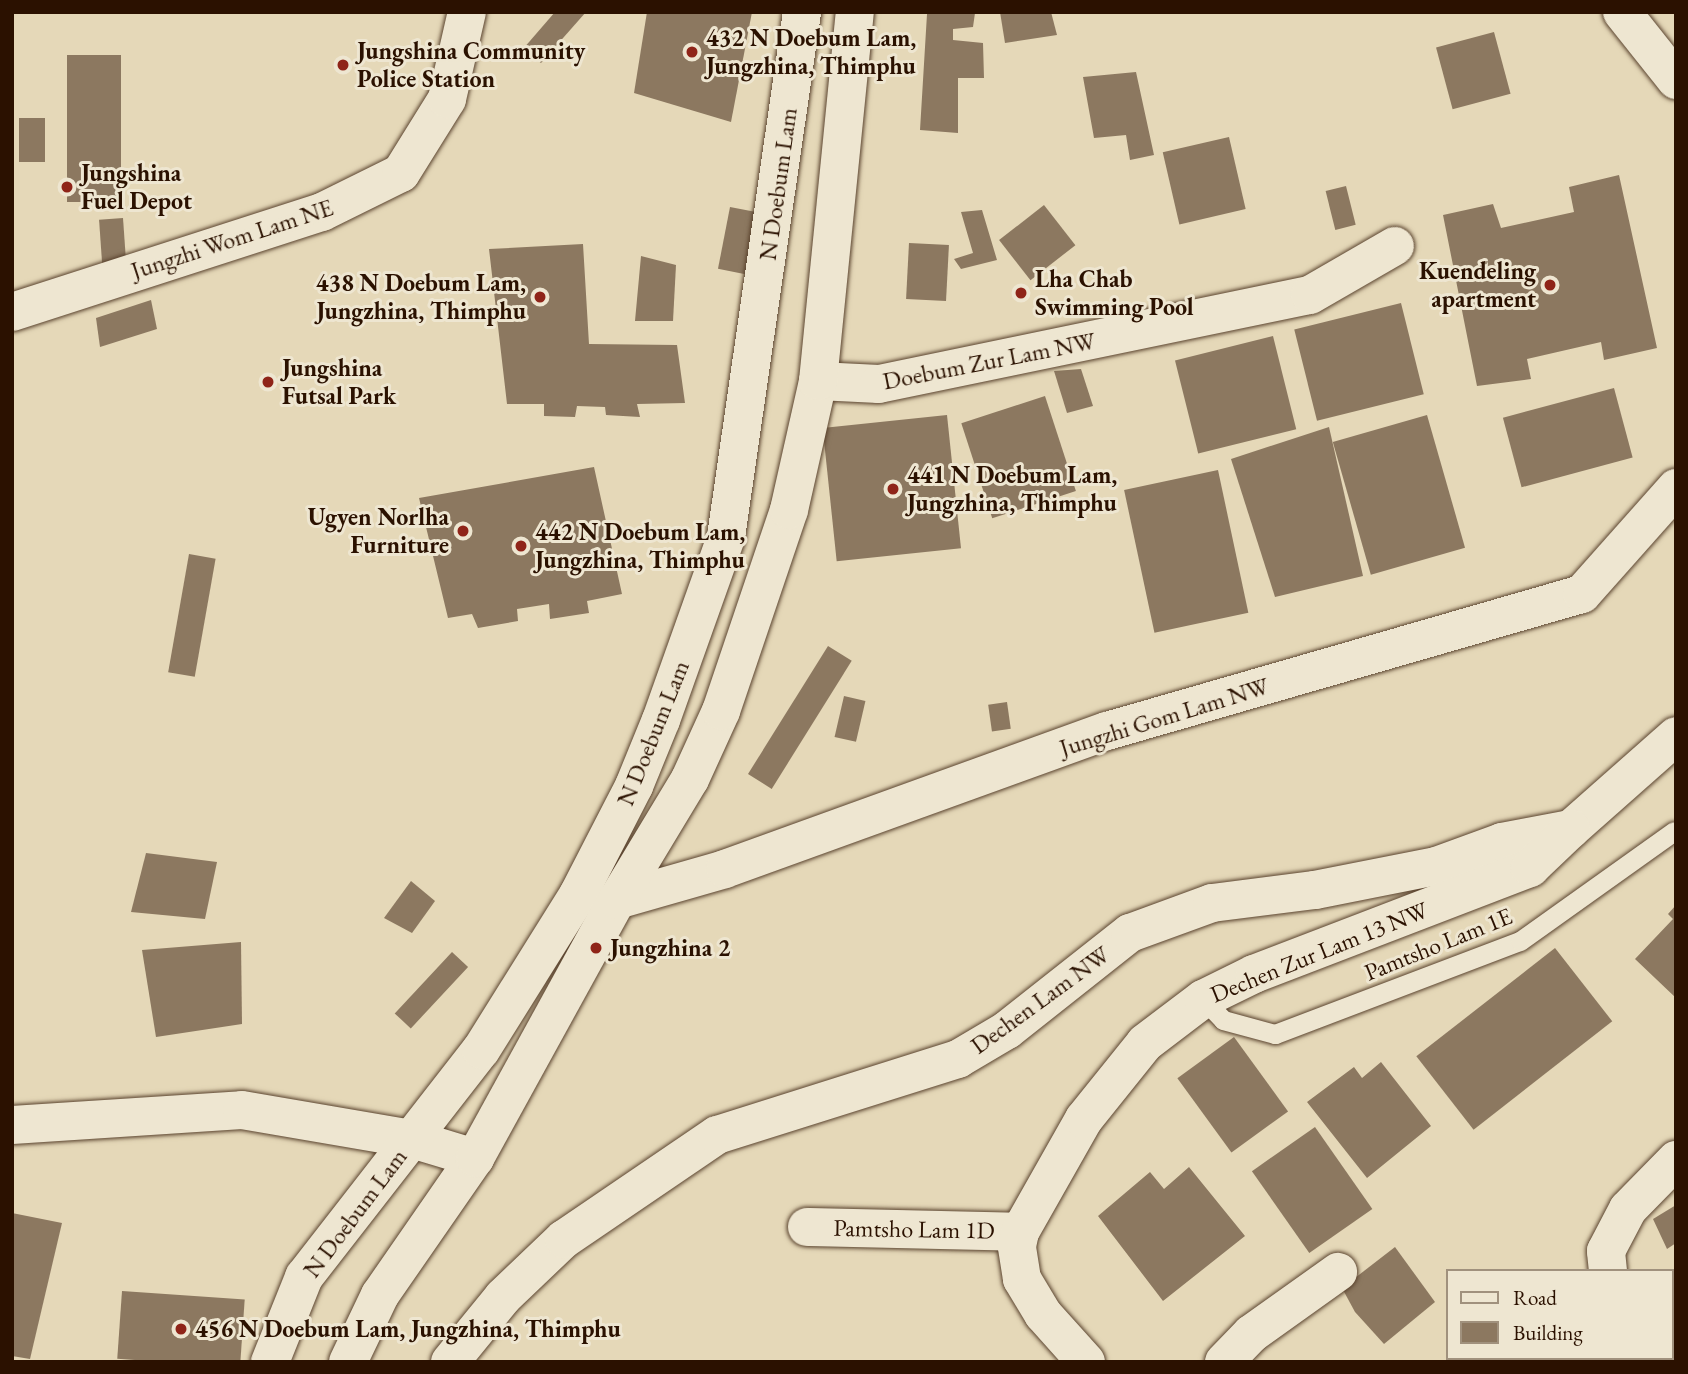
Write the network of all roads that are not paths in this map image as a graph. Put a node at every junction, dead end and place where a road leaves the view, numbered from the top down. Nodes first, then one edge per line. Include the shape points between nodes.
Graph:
1 (467, 12) edge
2 (802, 12) edge
3 (855, 12) edge
4 (1622, 12) edge
5 (1676, 79) edge
6 (1395, 246) dead end
7 (12, 312) edge
8 (818, 381) junction
9 (1676, 488) edge
10 (1676, 736) edge
11 (1571, 829) junction
12 (1674, 831) edge
13 (617, 900) junction
14 (1203, 999) junction
15 (12, 1125) edge
16 (412, 1139) junction
17 (475, 1158) junction
18 (1676, 1160) edge
19 (807, 1227) dead end
20 (1020, 1232) junction
21 (1608, 1269) edge
22 (1338, 1272) dead end
23 (270, 1362) edge
24 (348, 1362) edge
25 (450, 1362) edge
26 (1086, 1362) edge
27 (1224, 1362) edge

1 - 7 street, Jungzhi Wom Lam NE via 447,99 401,173 322,212
2 - 16 street, N Doebum Lam via 726,537 687,650 634,786 578,895 481,1050
3 - 8 street, N Doebum Lam
4 - 5 street
6 - 8 street, Doebum Zur Lam NW via 1310,296 879,384
8 - 13 street, N Doebum Lam via 789,510 721,711 690,779
9 - 13 street, Jungzhi Gom Lam NW via 1582,594 1107,731 725,869
10 - 11 street
11 - 14 street, Dechen Zur Lam 13 NW via 1530,868 1254,974
11 - 25 street, Dechen Lam NW via 1502,842 1436,866 1315,890 1212,903 1130,933 1007,1030 958,1059 717,1135 564,1239 503,1297
12 - 14 lane, Pamtsho Lam 1E via 1520,941 1275,1034 1223,1020
13 - 17 street, N Doebum Lam
14 - 20 street, Dechen Zur Lam 13 NW via 1145,1043 1084,1119
15 - 16 street via 242,1110
16 - 17 street
16 - 23 street, N Doebum Lam via 304,1277
17 - 24 street, N Doebum Lam via 380,1295
18 - 21 street via 1628,1209 1606,1251
19 - 20 street, Pamtsho Lam 1D
20 - 26 street, Dechen Zur Lam 13 NW via 1017,1246 1022,1279 1043,1314
22 - 27 street via 1251,1334

